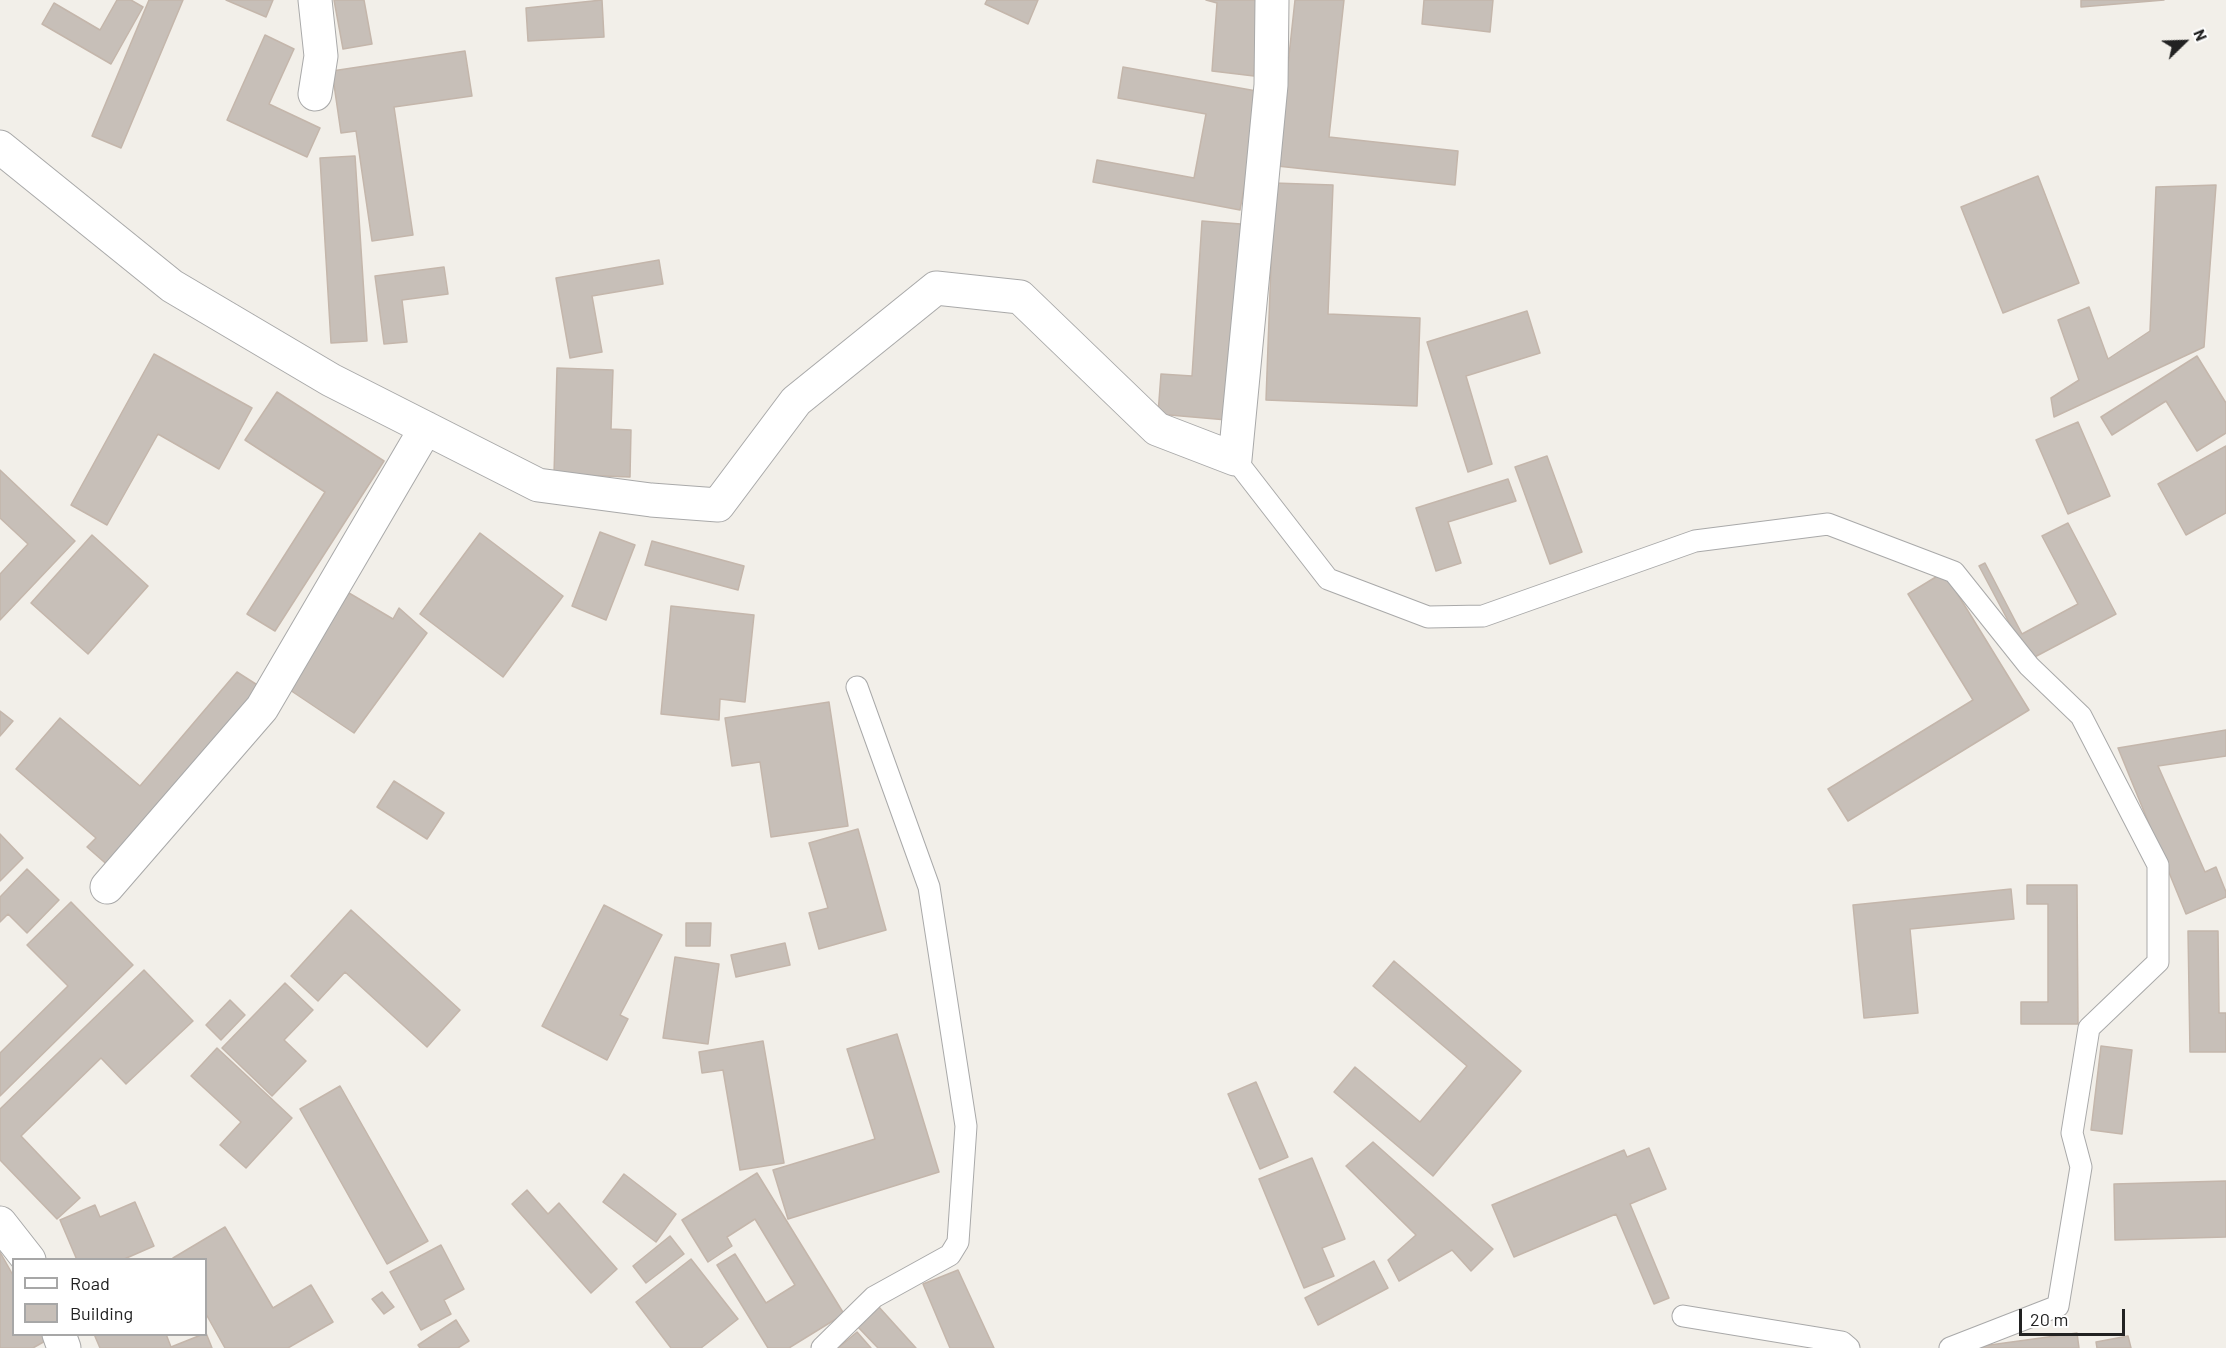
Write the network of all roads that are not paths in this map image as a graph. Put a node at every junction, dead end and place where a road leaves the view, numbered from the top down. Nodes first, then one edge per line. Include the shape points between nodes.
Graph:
1 (315, 0) edge
2 (1272, 0) edge
3 (315, 94) dead end
4 (0, 147) edge
5 (426, 428) junction
6 (1235, 459) junction
7 (857, 687) dead end
8 (107, 886) dead end
9 (0, 1223) edge
10 (27, 1258) edge
11 (1683, 1316) dead end
12 (822, 1348) edge
13 (1849, 1348) edge
14 (1950, 1348) edge

1 - 3 street via 321,56
2 - 6 street via 1271,85
4 - 5 street via 172,286 331,380
5 - 6 street via 538,485 718,505 796,401 936,288 1020,297 1157,429
5 - 8 street via 262,708
6 - 14 lane via 1328,579 1428,617 1483,616 1695,541 1828,524 1954,572 2029,666 2081,716 2158,865 2158,962 2089,1028 2072,1133 2081,1167 2058,1306
7 - 12 lane via 929,887 966,1126 958,1242 950,1255 873,1296
9 - 10 street
11 - 13 lane via 1842,1342

